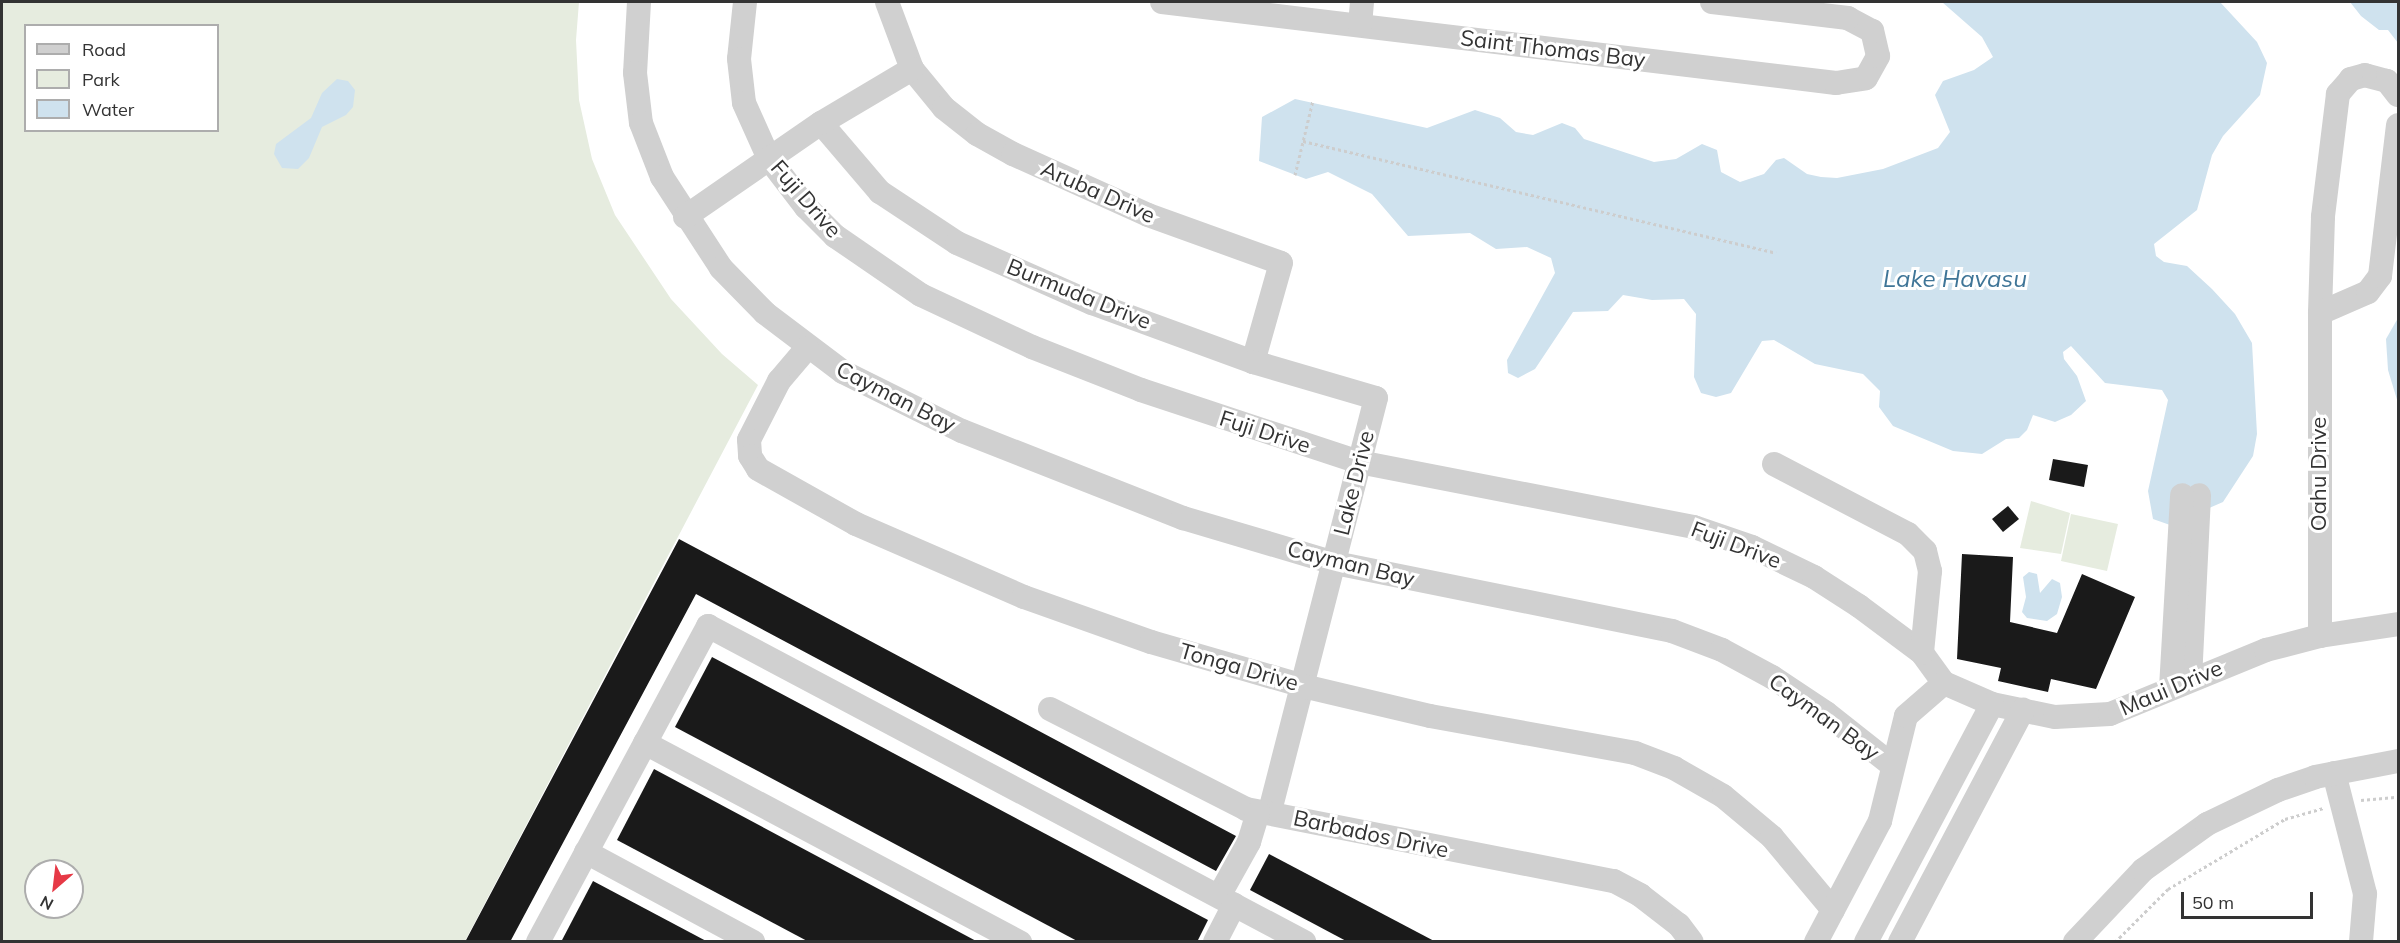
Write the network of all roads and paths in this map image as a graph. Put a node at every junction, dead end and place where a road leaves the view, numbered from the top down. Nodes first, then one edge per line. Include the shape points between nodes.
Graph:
1 (639, 2) edge
2 (745, 2) edge
3 (887, 2) edge
4 (1162, 2) edge
5 (1362, 2) edge
6 (1712, 2) edge
7 (1360, 25) junction
8 (912, 69) junction
9 (2398, 95) edge
10 (1312, 100) dead end
11 (821, 123) junction
12 (2398, 125) edge
13 (1303, 141) junction
14 (769, 159) junction
15 (1295, 175) dead end
16 (685, 217) junction
17 (1776, 253) dead end
18 (2320, 313) junction
19 (807, 348) junction
20 (1253, 362) junction
21 (1376, 398) joint
22 (1359, 462) junction
23 (1774, 464) dead end
24 (2191, 495) dead end
25 (1335, 563) junction
26 (2398, 624) edge
27 (2320, 636) junction
28 (1922, 653) junction
29 (1944, 683) junction
30 (2180, 684) junction
31 (1303, 686) junction
32 (1992, 704) junction
33 (1050, 710) dead end
34 (2023, 710) junction
35 (645, 742) junction
36 (2398, 761) edge
37 (1893, 766) junction
38 (2334, 773) junction
39 (2398, 797) edge
40 (2342, 802) junction
41 (1264, 812) junction
42 (586, 852) junction
43 (1227, 900) junction
44 (1833, 910) junction
45 (538, 942) edge
46 (753, 942) edge
47 (1020, 942) edge
48 (1215, 942) edge
49 (1304, 942) edge
50 (1692, 942) edge
51 (1816, 942) edge
52 (1866, 942) edge
53 (1900, 942) edge
54 (2075, 942) edge
55 (2115, 942) edge
56 (2361, 942) edge

1 - 16 street via 635,73 641,123 662,177
2 - 14 street, Fuji Drive via 739,59 744,103
3 - 8 street, Aruba Drive
4 - 7 street, Saint Thomas Bay
5 - 7 street
6 - 7 street, Saint Thomas Bay via 1848,18 1872,31 1878,56 1866,78 1836,83
8 - 11 street
8 - 20 street, Aruba Drive via 944,108 977,134 1013,154 1148,214 1281,263
9 - 18 street, Oahu Drive via 2387,81 2365,75 2350,79 2339,92 2323,217
10 - 13 path
11 - 14 street
11 - 20 street, Burmuda Drive via 880,192 957,243 1092,303
12 - 18 street via 2380,276 2365,293
13 - 15 path
13 - 17 path
14 - 16 street
14 - 22 street, Fuji Drive via 806,207 835,236 921,295 1032,347 1141,390
16 - 19 street via 721,268
18 - 27 street, Oahu Drive
19 - 25 street, Cayman Bay via 887,395 1065,474 1183,518
19 - 31 street, Tonga Drive via 779,381 749,440 750,456 758,469 856,524 1024,597 1151,642
20 - 21 street, Burmuda Drive
21 - 22 street, Lake Drive
22 - 25 street, Lake Drive
22 - 28 street, Fuji Drive via 1694,527 1752,547 1814,577
23 - 28 street via 1908,534 1925,551 1930,571
24 - 30 street
25 - 31 street, Lake Drive
25 - 37 street, Cayman Bay via 1672,631 1722,650 1772,677 1826,712
26 - 27 street, Maui Drive
27 - 30 street, Maui Drive via 2266,650
28 - 29 street, Fuji Drive
29 - 32 street, Maui Drive
29 - 37 street via 1906,716
30 - 34 street, Maui Drive via 2110,714 2055,717
31 - 41 street, Lake Drive
31 - 44 street, Tonga Drive via 1430,716 1635,753 1674,768 1723,796 1772,837
32 - 34 street, Maui Drive
32 - 52 street
33 - 41 street, Barbados Drive via 1235,805
34 - 53 street
35 - 42 street
35 - 43 street via 708,626
35 - 47 street
36 - 38 street
37 - 44 street via 1880,821
38 - 40 street
38 - 54 street via 2278,790 2199,830 2143,870
39 - 40 path
40 - 55 path via 2284,819 2228,850 2168,889
40 - 56 street via 2366,894
41 - 43 street, Lake Drive
41 - 50 street, Barbados Drive via 1614,881 1679,925
42 - 45 street
42 - 46 street
43 - 48 street, Lake Drive
43 - 49 street
44 - 51 street

